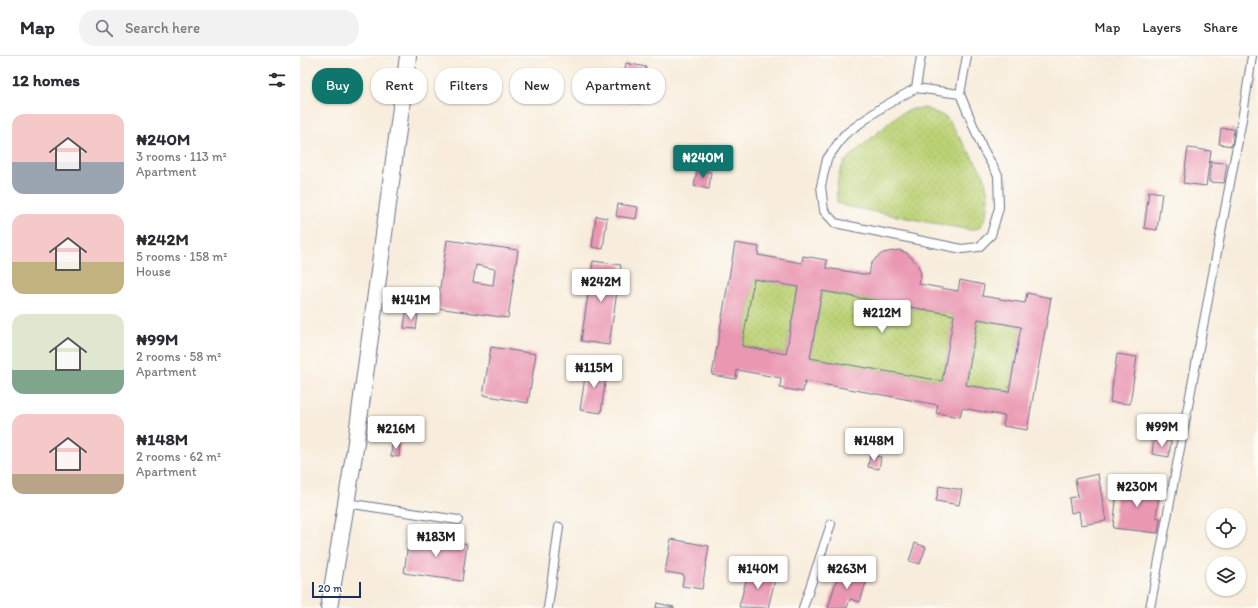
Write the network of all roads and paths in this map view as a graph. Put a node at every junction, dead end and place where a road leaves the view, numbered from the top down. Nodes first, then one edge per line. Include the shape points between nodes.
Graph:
1 (408, 56) edge
2 (922, 56) edge
3 (967, 56) edge
4 (1252, 56) edge
5 (916, 88) junction
6 (960, 94) junction
7 (346, 503) junction
8 (458, 520) dead end
9 (831, 524) dead end
10 (559, 527) dead end
11 (330, 608) edge
12 (548, 608) edge
13 (803, 608) edge
14 (1150, 608) edge

1 - 7 street
2 - 5 lane
3 - 6 lane
4 - 14 lane
5 - 6 lane
5 - 6 lane via 881,108 844,135 827,159 821,186 824,211 835,223 962,249 979,247 991,235 999,208 998,175 983,149
7 - 8 lane
7 - 11 street
9 - 13 lane
10 - 12 lane

